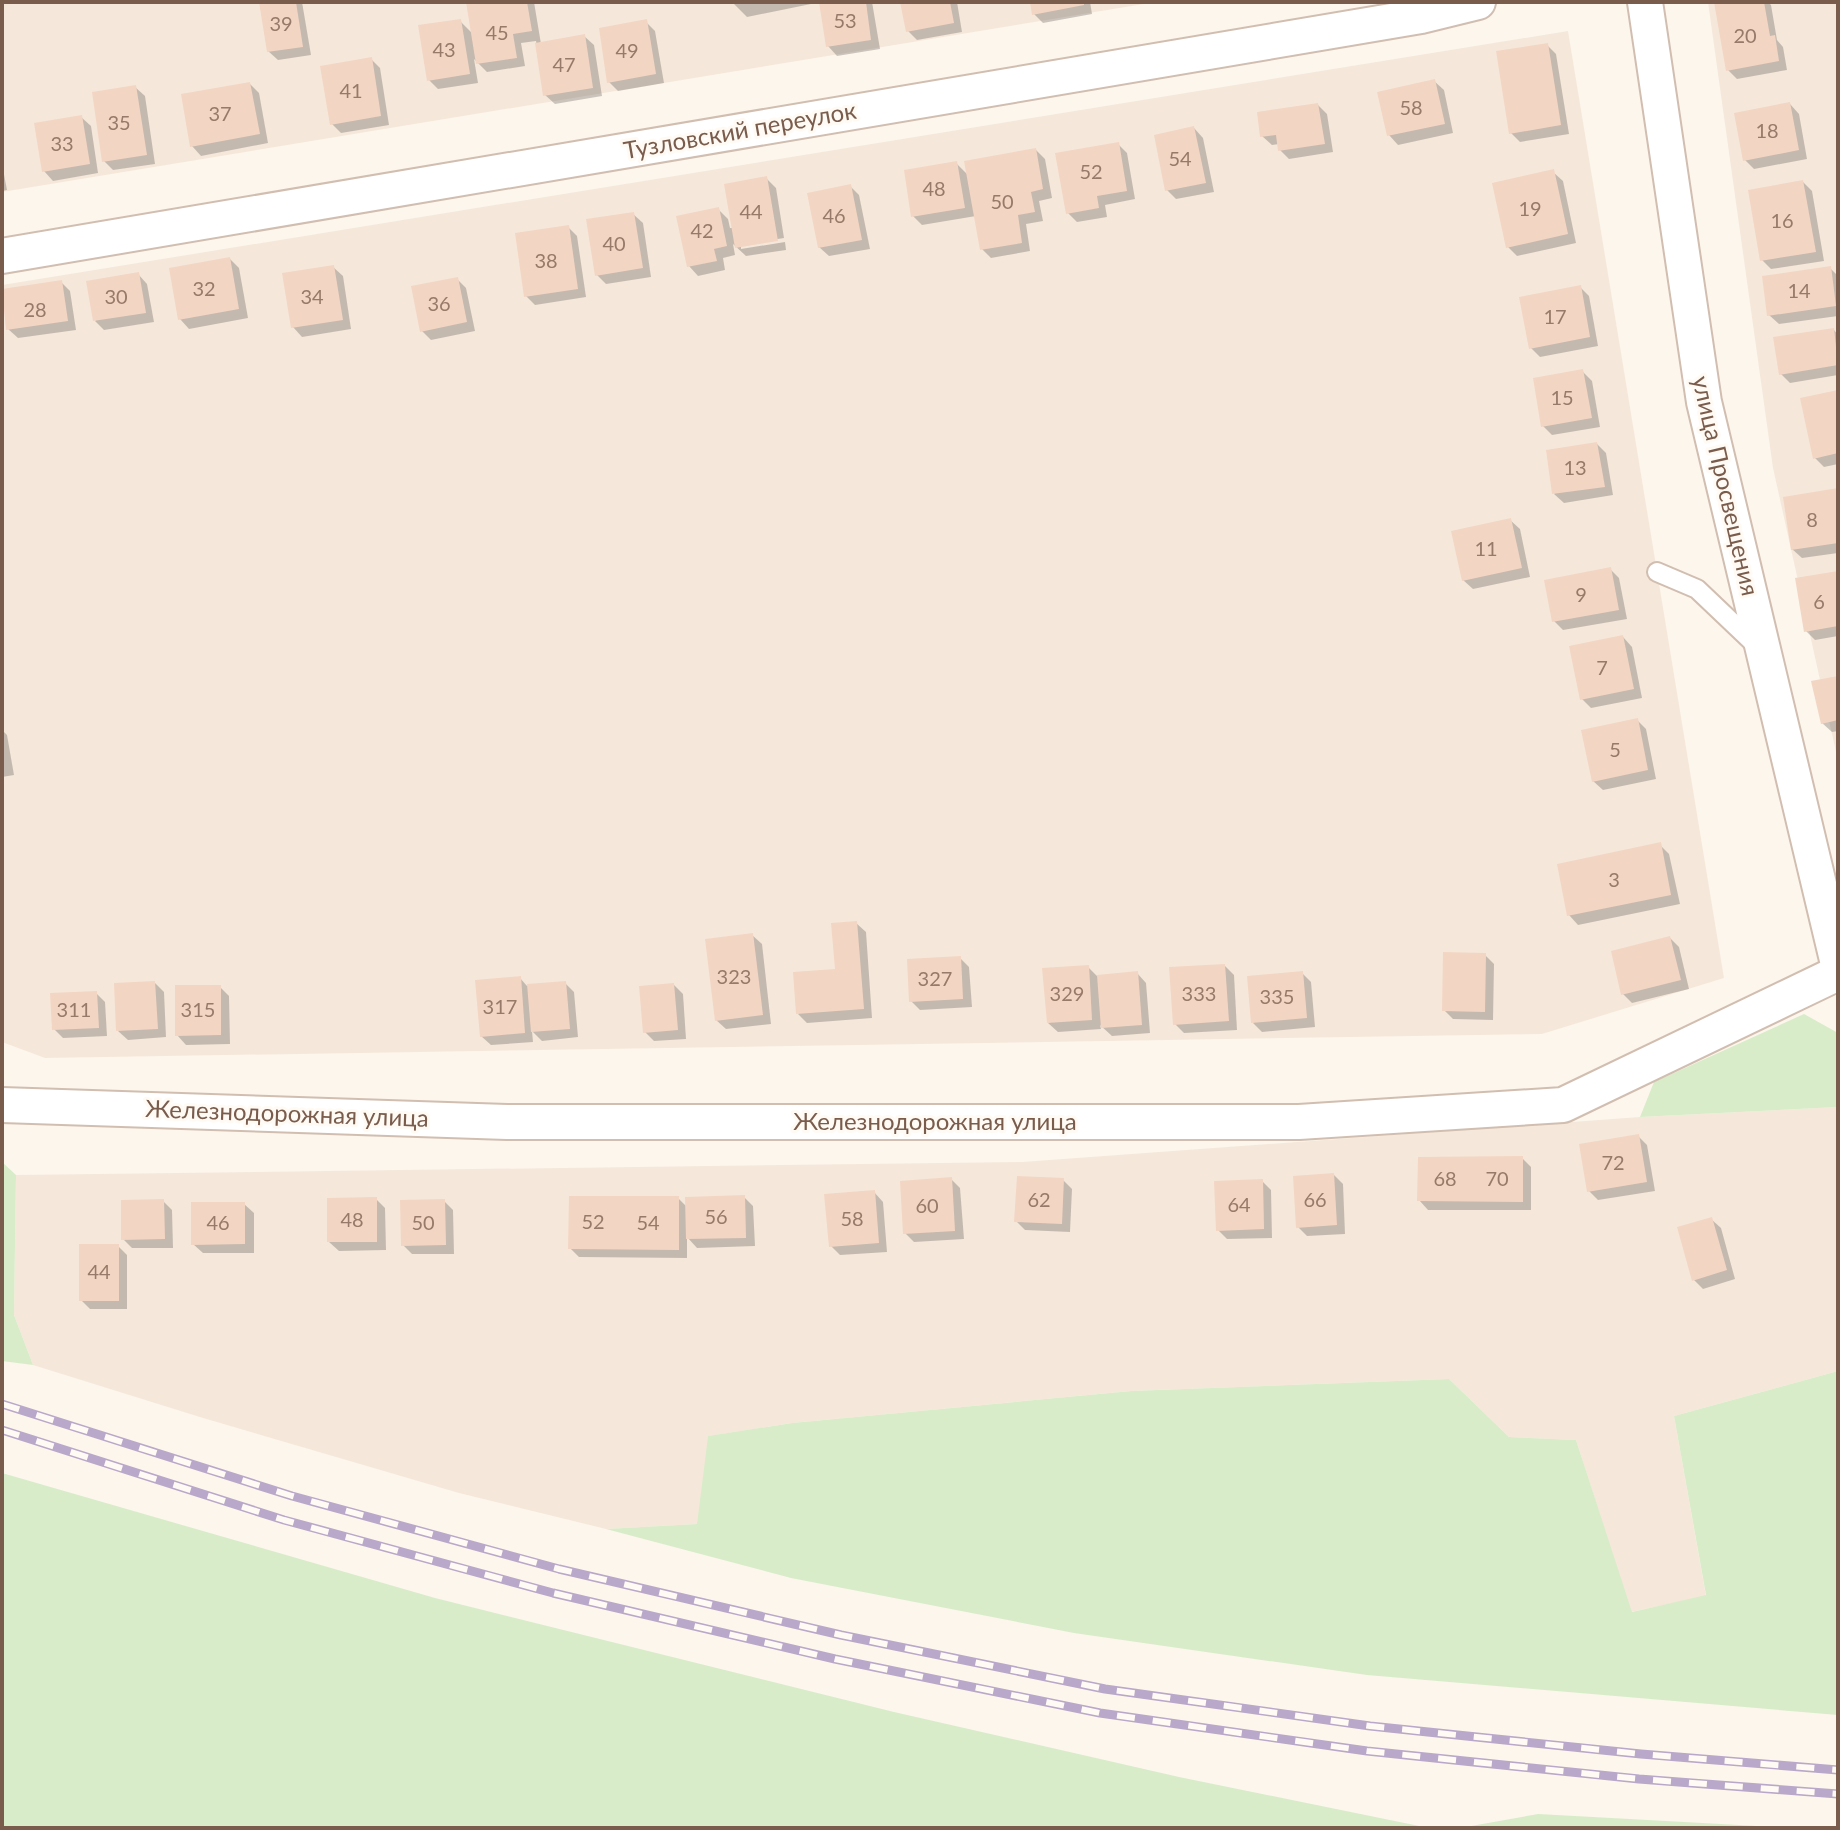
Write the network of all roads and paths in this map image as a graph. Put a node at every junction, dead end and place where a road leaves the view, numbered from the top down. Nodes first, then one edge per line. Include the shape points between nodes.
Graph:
1 (1478, 2) edge
2 (1645, 2) edge
3 (2, 256) edge
4 (1657, 572) dead end
5 (1763, 651) junction
6 (1838, 964) edge
7 (1838, 973) edge
8 (2, 1105) edge

1 - 3 street, Тузловский переулок via 1421,16
2 - 5 street, улица Просвещения via 1704,402
4 - 5 lane via 1697,589
5 - 6 street, улица Просвещения
7 - 8 street, Железнодорожная улица via 1563,1105 1299,1122 507,1122

